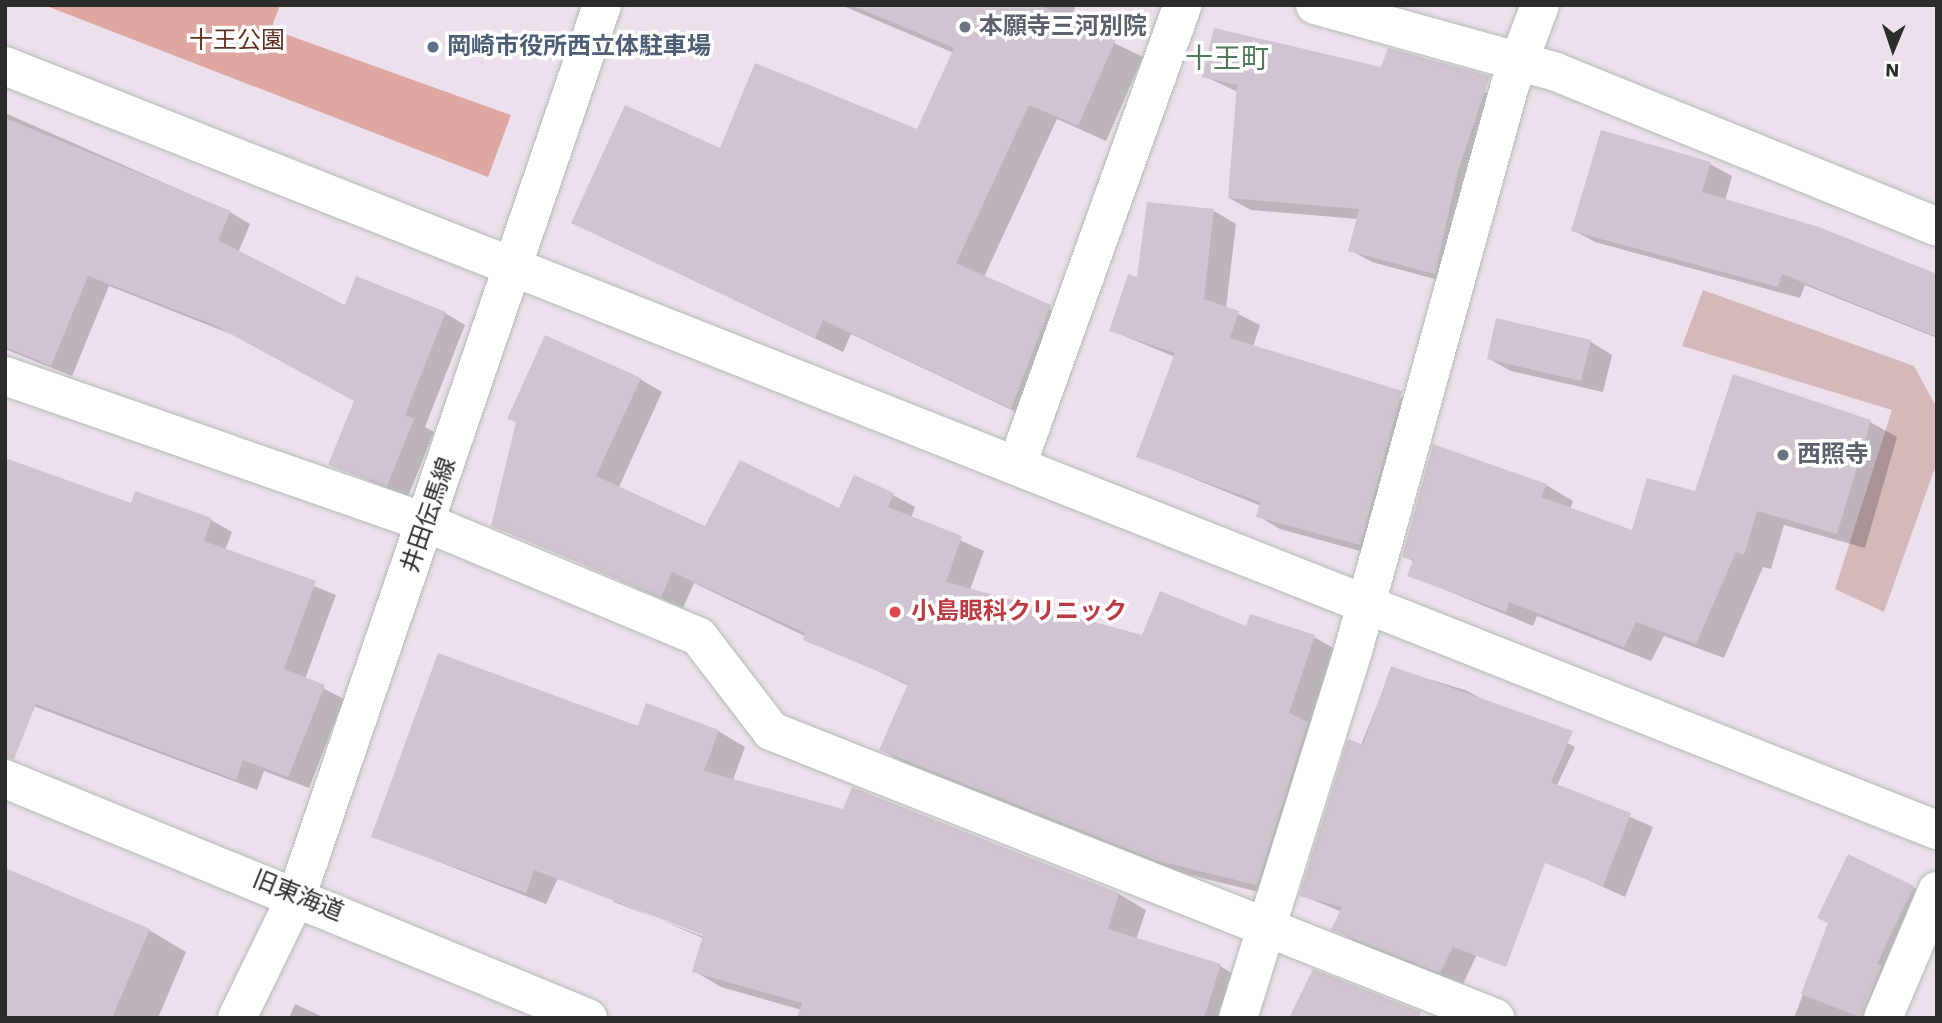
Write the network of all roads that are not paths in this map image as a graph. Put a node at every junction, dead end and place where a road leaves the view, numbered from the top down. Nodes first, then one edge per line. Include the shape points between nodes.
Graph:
1 (602, 5) edge
2 (1183, 5) edge
3 (1315, 5) edge
4 (1540, 5) edge
5 (1521, 60) junction
6 (5, 66) edge
7 (1937, 227) edge
8 (514, 269) junction
9 (5, 376) edge
10 (1017, 465) junction
11 (427, 523) junction
12 (1364, 603) junction
13 (5, 779) edge
14 (1937, 830) edge
15 (1937, 891) edge
16 (297, 895) junction
17 (1267, 927) junction
18 (237, 1018) edge
19 (588, 1018) edge
20 (1238, 1018) edge
21 (1495, 1018) edge
22 (1883, 1018) edge

1 - 8 street, 井田伝馬線
2 - 10 street
3 - 5 street
4 - 5 street
5 - 7 street
5 - 12 street
6 - 8 street
8 - 10 street
8 - 11 street, 井田伝馬線
9 - 11 street
10 - 12 street
11 - 16 street, 井田伝馬線
11 - 17 street via 699,637 771,731
12 - 14 street
12 - 17 street
13 - 16 street, 旧東海道
15 - 22 street
16 - 18 street, 井田伝馬線
16 - 19 street, 旧東海道
17 - 20 street
17 - 21 street

